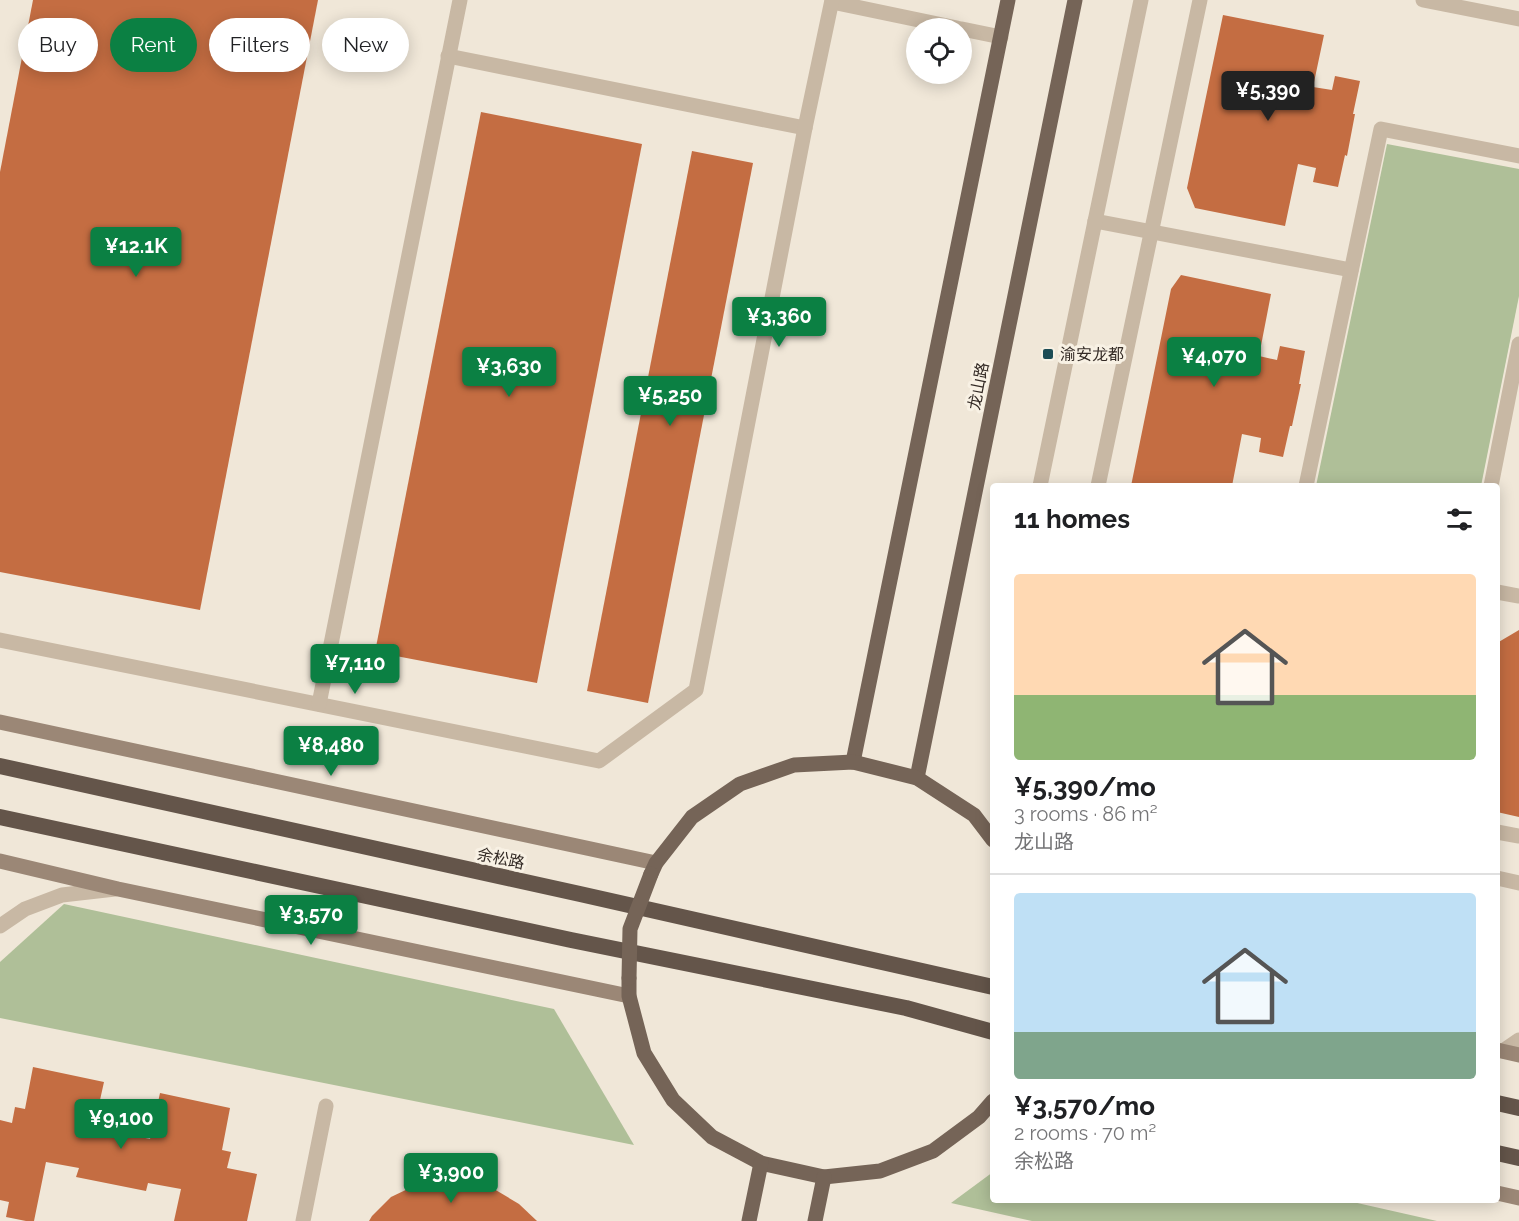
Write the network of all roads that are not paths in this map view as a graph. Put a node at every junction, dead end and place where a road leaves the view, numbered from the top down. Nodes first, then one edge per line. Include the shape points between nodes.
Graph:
1 (460, 0) edge
2 (1008, 0) edge
3 (1075, 0) edge
4 (1141, 0) edge
5 (1200, 0) edge
6 (1423, 0) edge
7 (832, 1) edge
8 (909, 18) edge
9 (1519, 19) edge
10 (972, 32) edge
11 (1001, 38) junction
12 (448, 56) junction
13 (805, 128) junction
14 (1519, 156) edge
15 (1095, 221) junction
16 (1152, 231) junction
17 (1351, 270) junction
18 (1519, 344) edge
19 (1041, 483) edge
20 (1099, 483) edge
21 (1307, 483) edge
22 (1492, 483) edge
23 (1500, 593) edge
24 (1519, 596) edge
25 (0, 640) edge
26 (319, 704) junction
27 (0, 722) edge
28 (853, 762) junction
29 (0, 766) edge
30 (917, 778) junction
31 (0, 817) edge
32 (1500, 833) edge
33 (990, 836) edge
34 (1519, 836) edge
35 (0, 861) edge
36 (654, 868) junction
37 (1500, 879) edge
38 (1519, 883) edge
39 (118, 889) junction
40 (0, 926) edge
41 (990, 986) edge
42 (629, 996) junction
43 (990, 1031) edge
44 (1519, 1040) edge
45 (1500, 1050) edge
46 (1519, 1055) edge
47 (990, 1104) edge
48 (1500, 1104) edge
49 (326, 1106) dead end
50 (1519, 1108) edge
51 (1500, 1154) edge
52 (1519, 1158) edge
53 (761, 1163) junction
54 (824, 1177) junction
55 (1500, 1194) edge
56 (1519, 1198) edge
57 (303, 1221) edge
58 (749, 1221) edge
59 (815, 1221) edge

1 - 12 street
2 - 11 main road
3 - 30 main road, 龙山路
4 - 15 street
5 - 16 street
6 - 9 street
7 - 8 street
7 - 13 street
10 - 11 street
11 - 28 main road
12 - 13 street
12 - 26 street
13 - 26 street via 696,690 599,761
14 - 17 street via 1381,129
15 - 16 street
15 - 19 street
16 - 17 street
16 - 20 street
17 - 21 street
18 - 22 street
23 - 24 street
25 - 26 street
27 - 36 main road
28 - 30 main road
28 - 36 main road via 794,765 740,784 692,817
29 - 41 highway, 余松路
30 - 33 main road via 974,815
31 - 43 highway via 906,1008
32 - 34 street
35 - 39 main road
36 - 42 main road, bridge via 630,929
37 - 38 street
39 - 40 street via 62,895 25,909
39 - 42 main road
42 - 53 main road via 644,1053 673,1100 712,1137
44 - 45 street
45 - 46 main road
47 - 54 main road via 933,1151 880,1171
48 - 50 highway
49 - 57 street
51 - 52 highway
53 - 54 main road
53 - 58 main road
54 - 59 main road
55 - 56 main road

